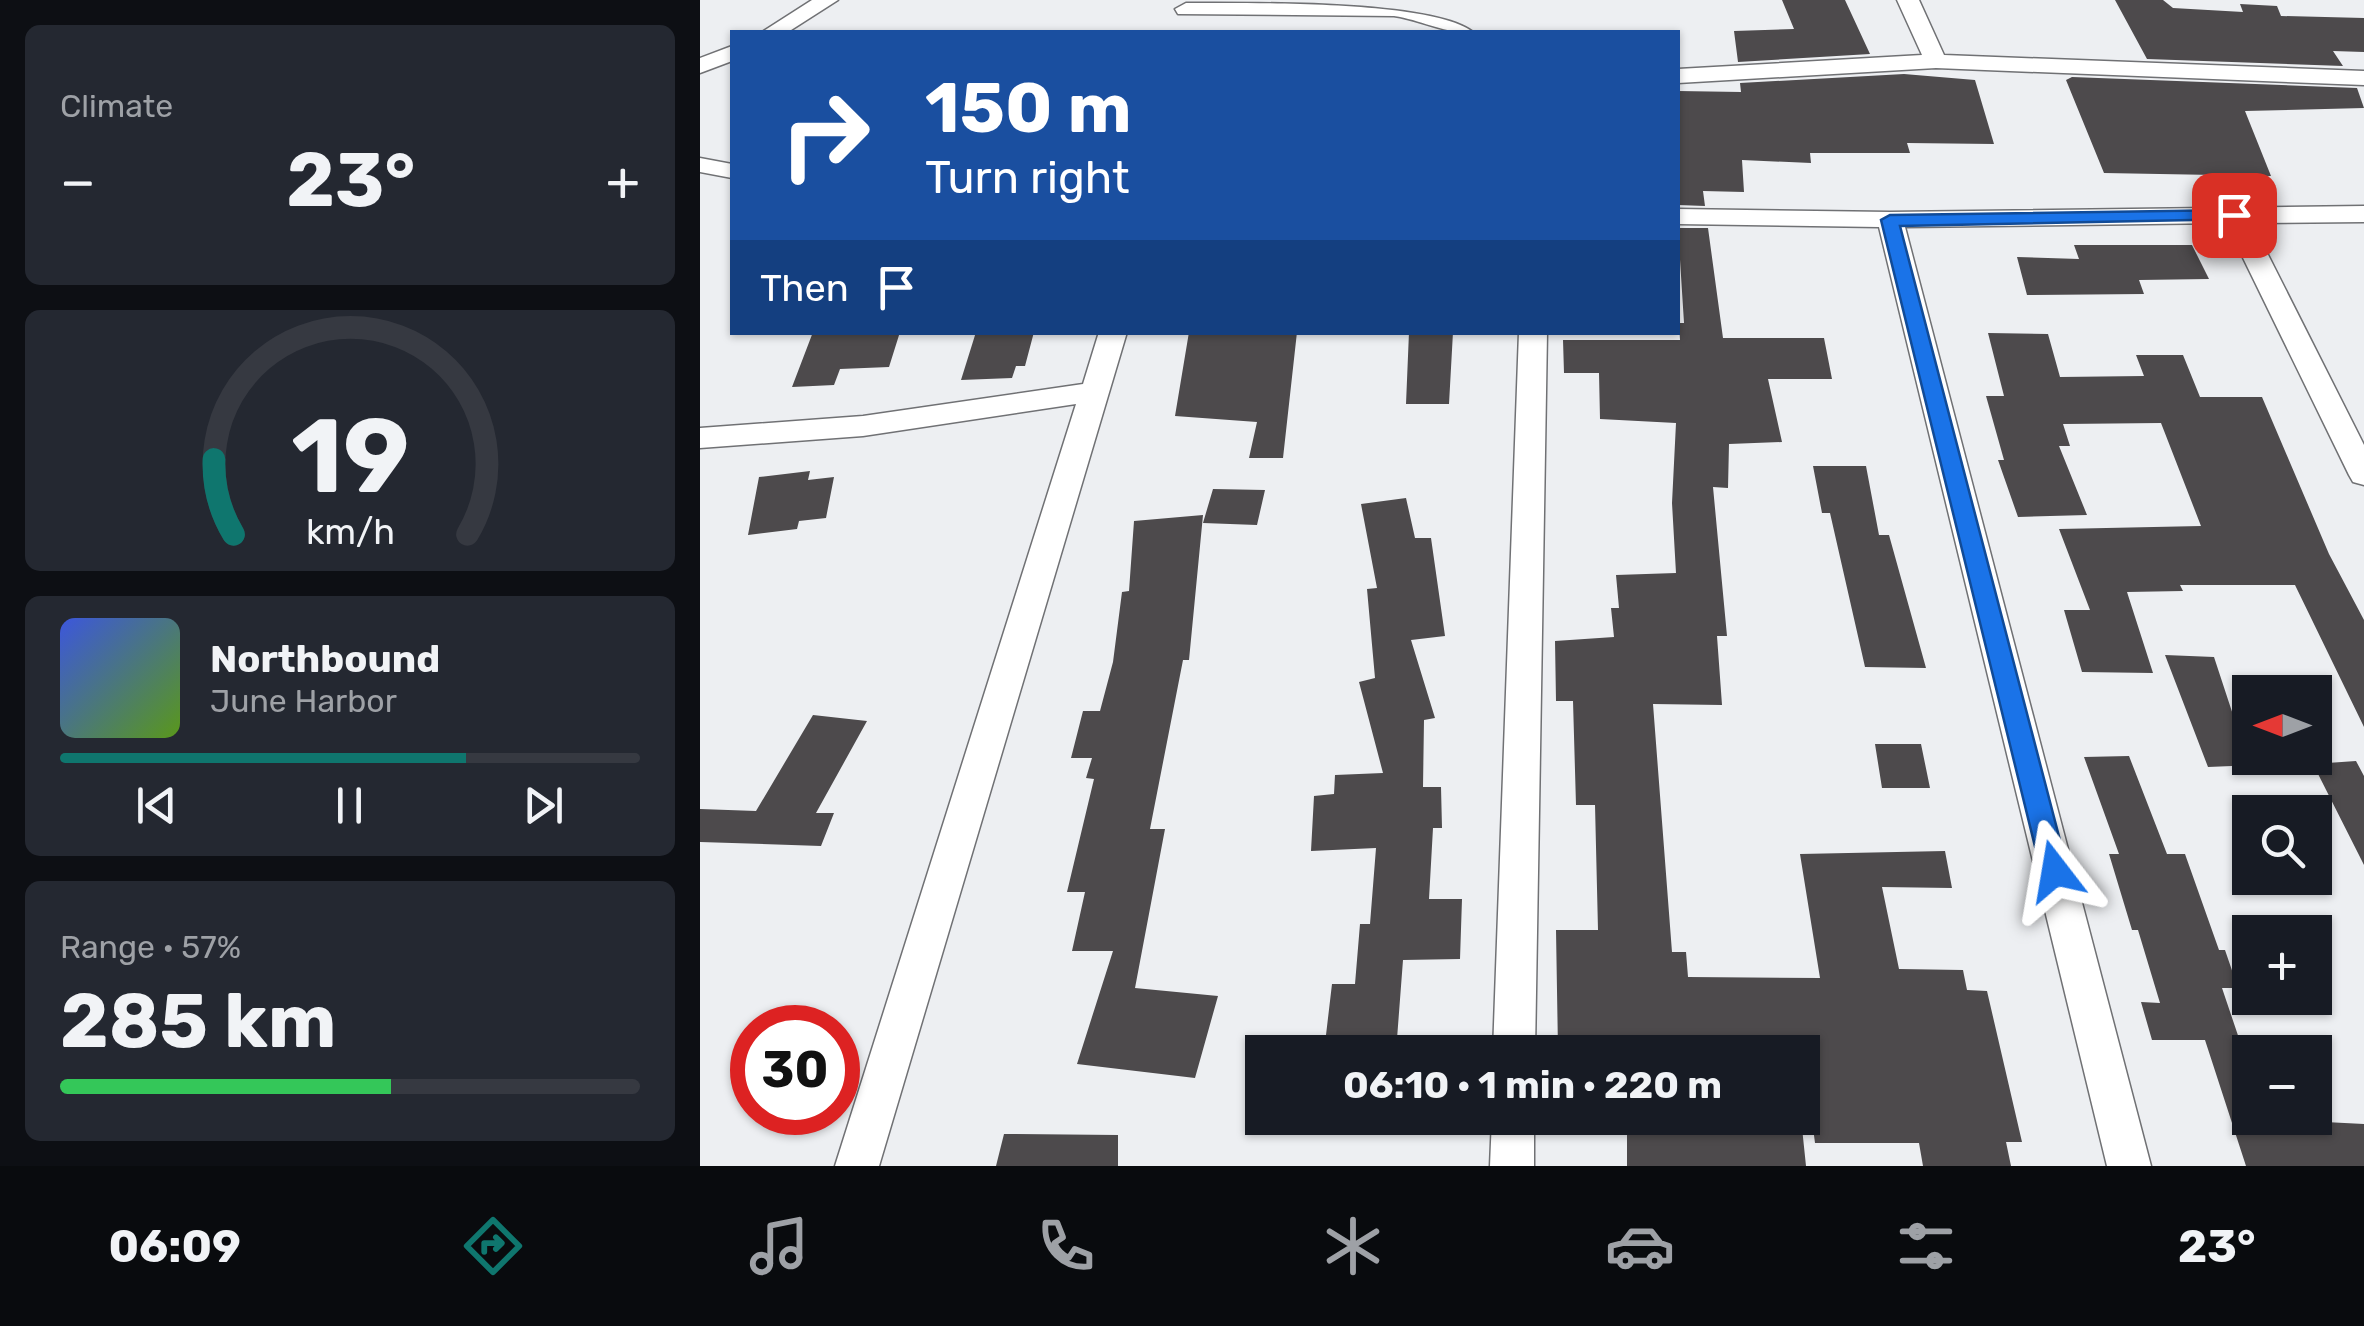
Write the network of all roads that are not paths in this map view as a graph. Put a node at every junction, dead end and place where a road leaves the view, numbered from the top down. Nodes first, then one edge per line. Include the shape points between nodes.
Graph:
1 (827, 0) edge
2 (1908, 0) edge
3 (1186, 9) dead end
4 (777, 30) edge
5 (1458, 30) edge
6 (730, 54) edge
7 (1936, 61) junction
8 (700, 66) edge
9 (1680, 76) edge
10 (2364, 78) edge
11 (700, 165) edge
12 (730, 172) edge
13 (2364, 214) edge
14 (2234, 215) junction
15 (1680, 216) edge
16 (1890, 220) junction
17 (1112, 335) edge
18 (1533, 335) edge
19 (1093, 392) junction
20 (700, 438) edge
21 (2364, 475) edge
22 (1514, 1035) edge
23 (1513, 1135) edge
24 (857, 1166) edge
25 (1512, 1166) edge
26 (2129, 1166) edge

1 - 4 street
2 - 7 street
3 - 5 street via 1394,10 1424,14
6 - 8 street
7 - 9 street
7 - 10 street
11 - 12 street
13 - 14 street
14 - 16 street
14 - 21 street
15 - 16 street
16 - 26 street
17 - 19 street
18 - 22 street
19 - 20 street via 880,424
19 - 24 street
23 - 25 street

